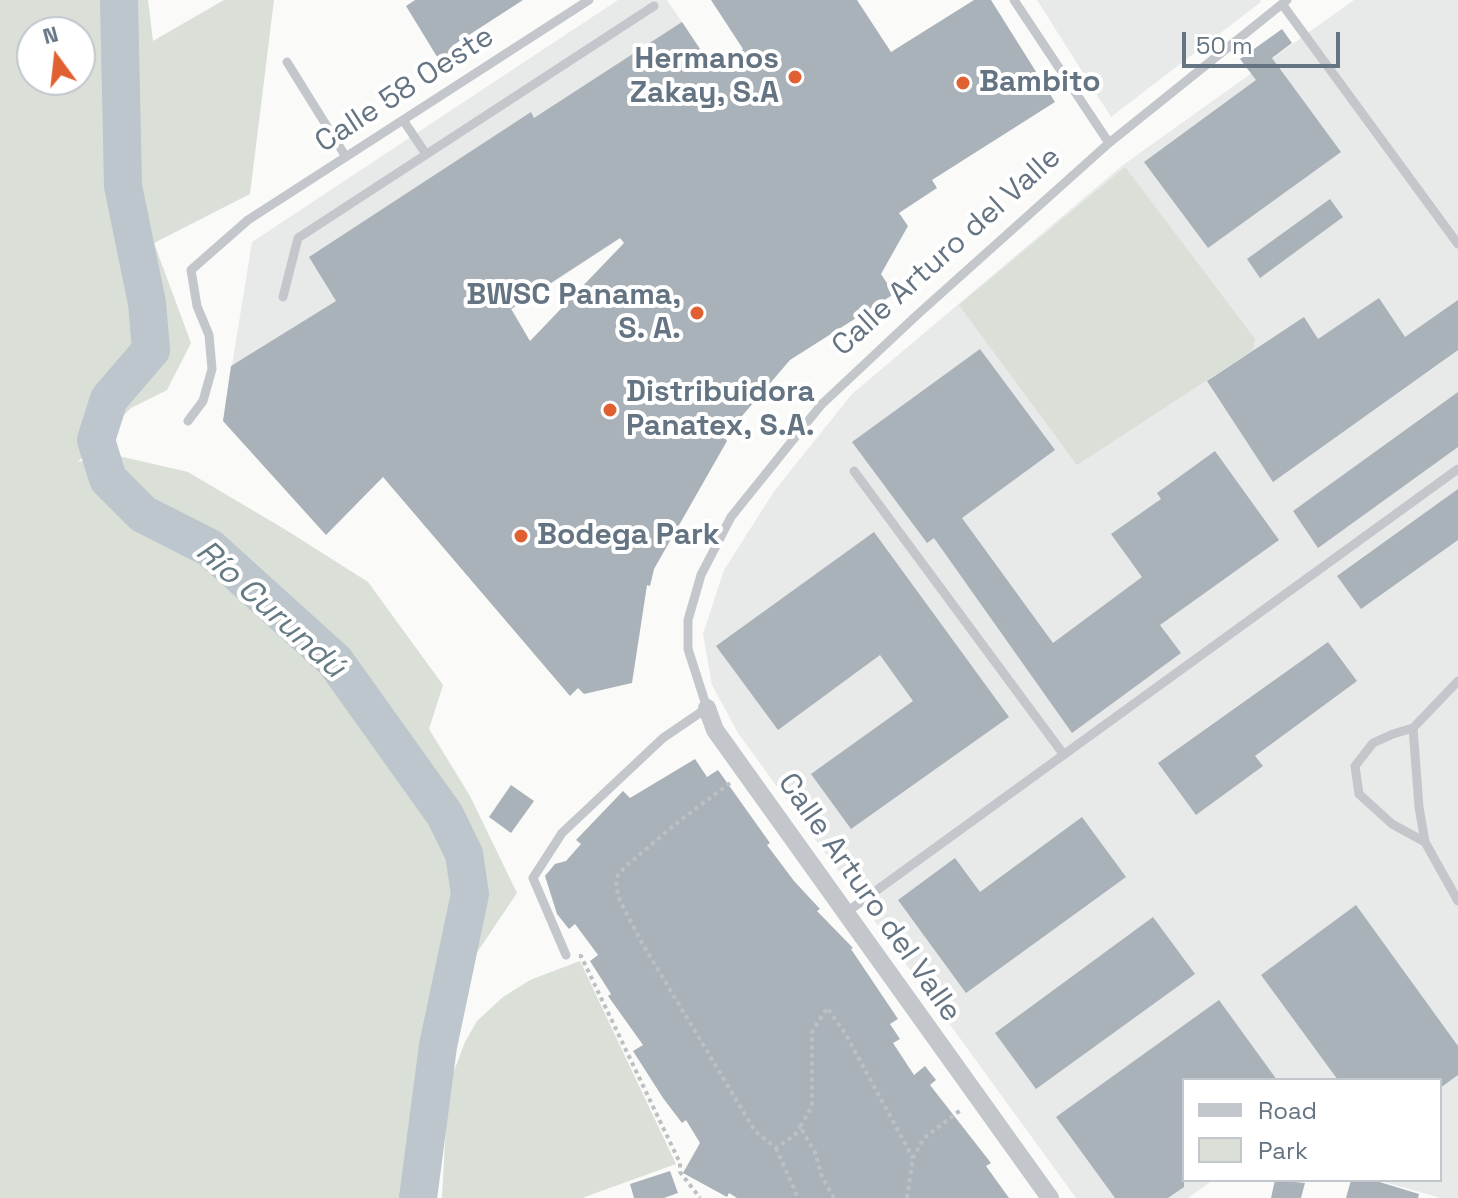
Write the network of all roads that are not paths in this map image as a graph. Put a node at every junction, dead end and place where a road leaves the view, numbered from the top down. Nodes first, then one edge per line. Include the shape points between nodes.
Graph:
1 (589, 0) edge
2 (1014, 0) edge
3 (1284, 2) edge
4 (654, 6) dead end
5 (287, 62) dead end
6 (403, 120) junction
7 (1109, 143) junction
8 (426, 154) junction
9 (346, 157) junction
10 (1458, 244) edge
11 (283, 297) dead end
12 (188, 421) dead end
13 (1458, 469) edge
14 (854, 471) dead end
15 (1458, 681) edge
16 (707, 708) junction
17 (1413, 728) junction
18 (1064, 755) junction
19 (1425, 842) junction
20 (1458, 901) edge
21 (844, 914) junction
22 (566, 955) road end
23 (1050, 1198) edge

1 - 6 lane, Calle 58 Oeste
2 - 7 lane
3 - 7 lane, Calle Arturo del Valle
3 - 10 lane
4 - 8 lane
5 - 9 lane
6 - 8 lane
6 - 9 lane, Calle 58 Oeste
7 - 16 lane, Calle Arturo del Valle via 821,405 731,517 701,575 688,620 688,649
8 - 11 lane via 298,238
9 - 12 lane, Calle 58 Oeste via 248,220 191,270 209,335 212,369 203,401
13 - 18 lane
14 - 18 lane
15 - 17 lane
16 - 21 street, Calle Arturo del Valle via 715,730
16 - 22 lane via 663,738 562,833 533,878
17 - 19 lane
17 - 19 lane via 1373,743 1355,766 1359,794 1392,824
18 - 21 lane
19 - 20 lane
21 - 23 street, Calle Arturo del Valle

